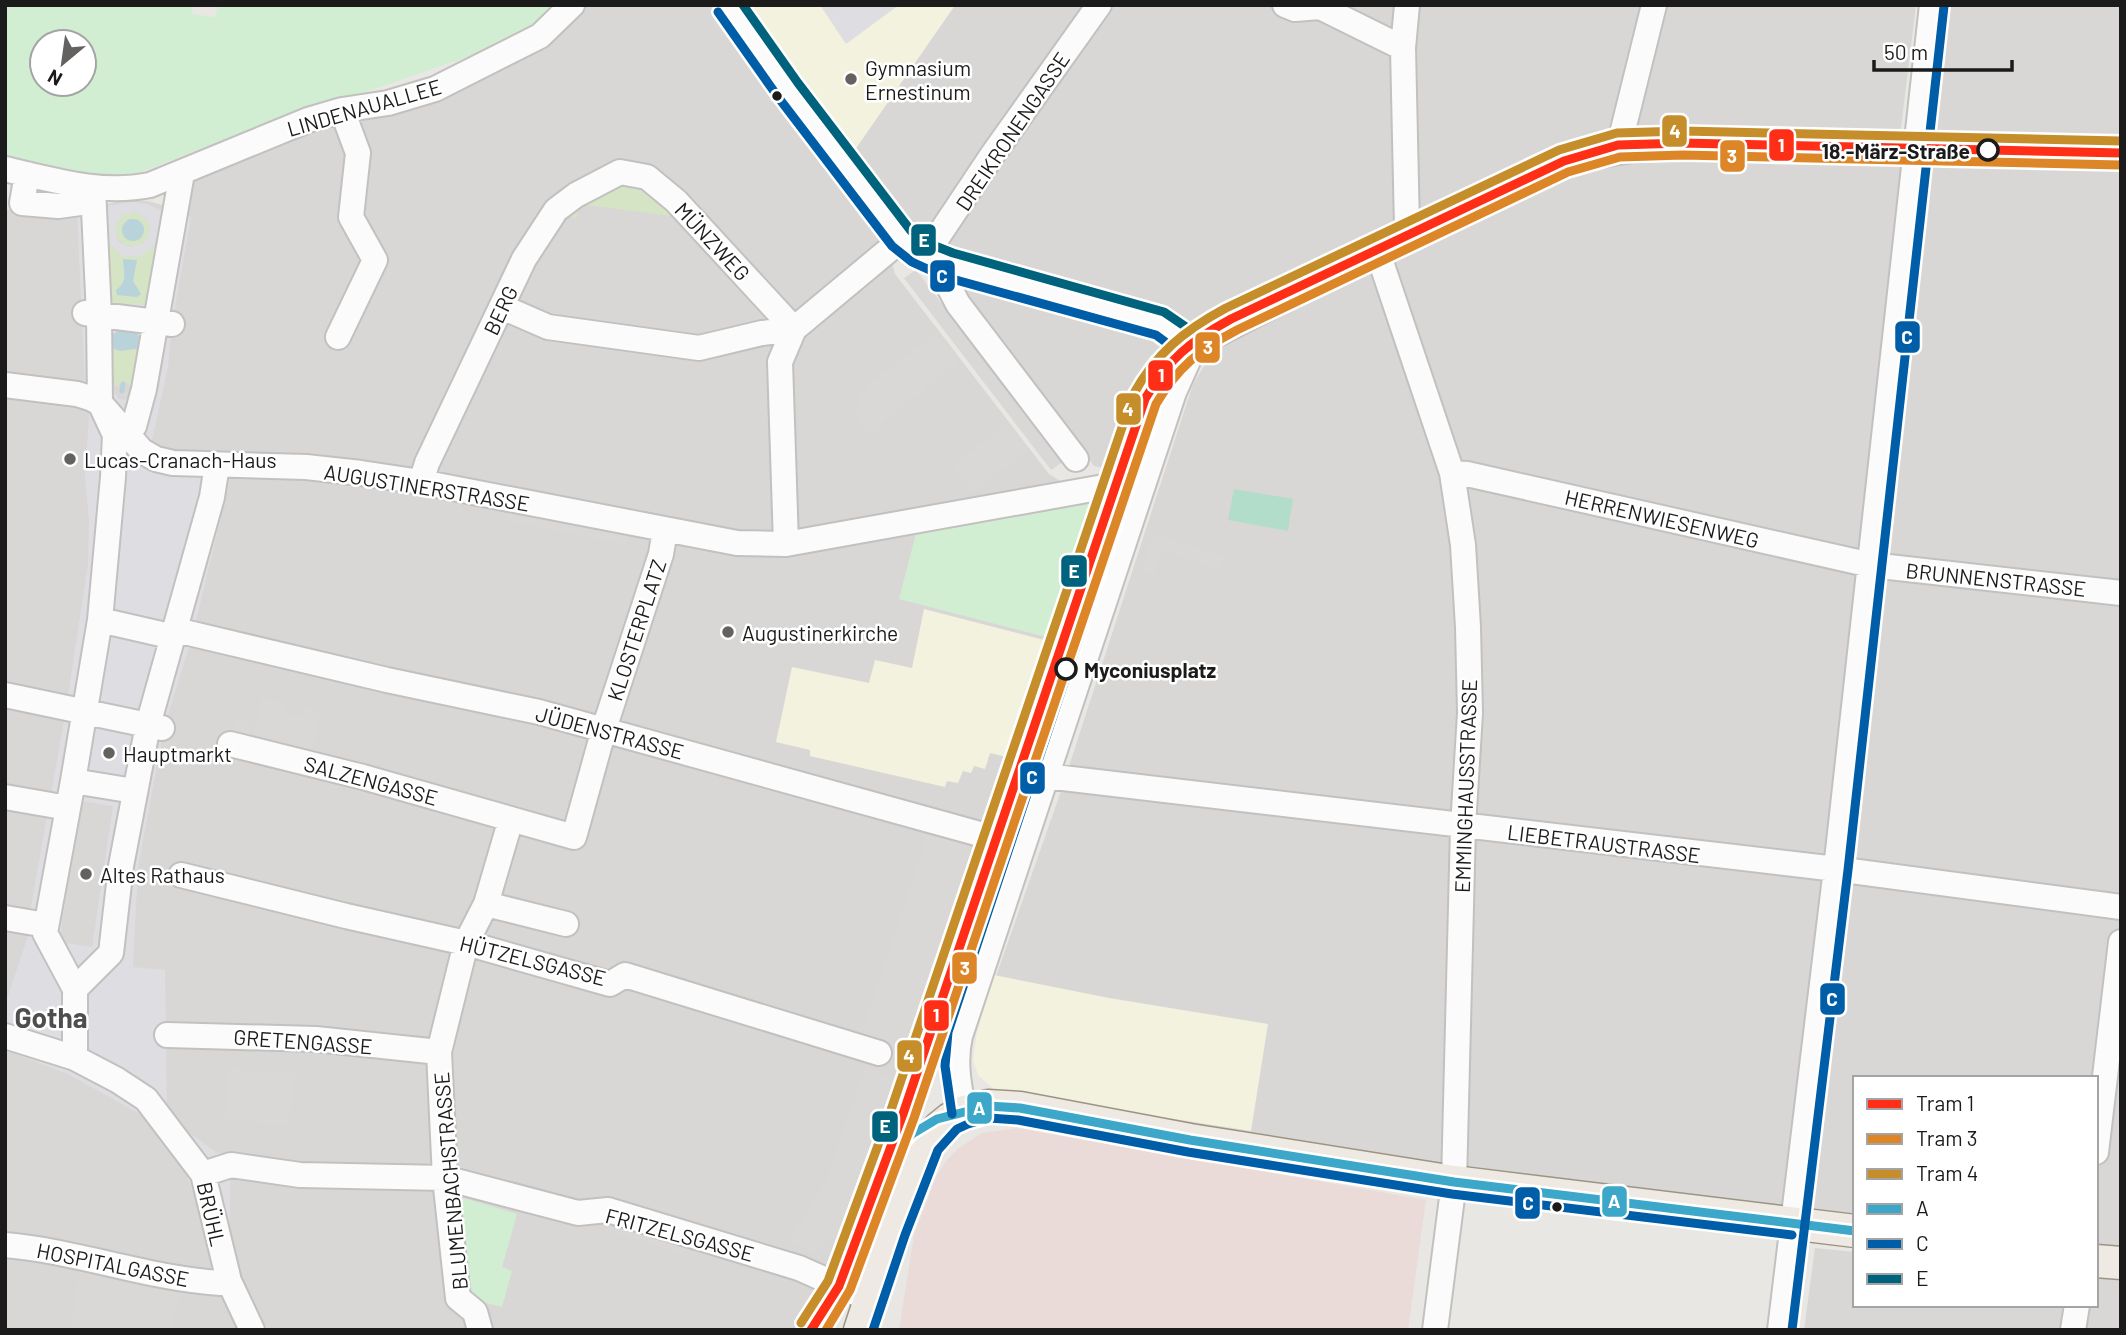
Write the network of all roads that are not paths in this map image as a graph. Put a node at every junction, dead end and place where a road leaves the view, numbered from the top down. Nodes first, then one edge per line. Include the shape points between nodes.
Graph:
1 (572, 5) edge
2 (729, 5) edge
3 (1099, 5) edge
4 (1286, 5) edge
5 (1407, 5) edge
6 (1654, 5) edge
7 (1932, 5) edge
8 (1403, 48) junction
9 (342, 110) junction
10 (1618, 150) junction
11 (1915, 154) junction
12 (2121, 157) edge
13 (16, 172) edge
14 (620, 172) joint
15 (182, 173) junction
16 (93, 199) junction
17 (14, 202) edge
18 (1410, 238) junction
19 (902, 239) junction
20 (1378, 253) junction
21 (925, 256) junction
22 (949, 265) junction
23 (502, 307) junction
24 (91, 314) junction
25 (164, 323) junction
26 (794, 329) junction
27 (338, 337) dead end
28 (1195, 348) junction
29 (5, 385) edge
30 (94, 395) junction
31 (131, 434) junction
32 (1076, 459) dead end
33 (217, 465) junction
34 (1452, 473) junction
35 (168, 478) junction
36 (426, 483) junction
37 (1140, 493) junction
38 (665, 530) junction
39 (786, 544) junction
40 (1871, 565) junction
41 (2121, 593) edge
42 (100, 620) junction
43 (181, 633) junction
44 (5, 695) edge
45 (75, 709) junction
46 (156, 726) junction
47 (604, 729) junction
48 (230, 744) dead end
49 (1046, 776) junction
50 (73, 781) junction
51 (134, 791) junction
52 (5, 797) edge
53 (59, 806) junction
54 (511, 819) junction
55 (1463, 827) junction
56 (1023, 846) junction
57 (1836, 869) junction
58 (181, 875) dead end
59 (486, 904) junction
60 (2121, 907) edge
61 (5, 918) edge
62 (39, 924) junction
63 (566, 924) dead end
64 (2121, 942) edge
65 (466, 943) junction
66 (75, 989) junction
67 (167, 1035) dead end
68 (5, 1036) edge
69 (439, 1052) junction
70 (879, 1053) dead end
71 (75, 1058) junction
72 (964, 1112) junction
73 (2098, 1135) edge
74 (204, 1174) junction
75 (445, 1178) junction
76 (1454, 1182) junction
77 (1793, 1223) junction
78 (1853, 1231) edge
79 (5, 1245) edge
80 (2098, 1261) edge
81 (2121, 1263) edge
82 (225, 1282) junction
83 (868, 1289) junction
84 (2077, 1307) edge
85 (252, 1330) edge
86 (480, 1330) edge
87 (840, 1330) edge
88 (860, 1330) edge
89 (1435, 1330) edge
90 (1780, 1330) edge
91 (2073, 1330) edge

1 - 9 street, LINDENAUALLEE via 540,36 435,89
2 - 19 street
3 - 21 street, DREIKRONENGASSE
4 - 8 street via 1320,7
5 - 8 street
6 - 10 street
7 - 11 street
8 - 18 street
9 - 15 street, LINDENAUALLEE via 289,127
9 - 27 street via 358,153 351,217 375,260
10 - 11 street
10 - 18 street via 1565,165
11 - 12 street
11 - 40 street
13 - 16 street, LINDENAUALLEE
13 - 17 street
14 - 23 street, BERG via 556,210 524,259
14 - 26 street, MÜNZWEG via 648,177 676,201
15 - 16 street, LINDENAUALLEE
15 - 25 street
16 - 17 street via 58,206
16 - 24 street
18 - 20 street
19 - 21 street
19 - 26 street
20 - 28 street
20 - 34 street, EMMINGHAUSSTRASSE
21 - 22 street
22 - 28 street via 1161,324
22 - 32 street via 948,285 958,304
23 - 26 street via 548,327 699,348
23 - 36 street, BERG via 427,463
24 - 25 street
24 - 30 street
25 - 31 street
26 - 39 street via 780,362
28 - 37 street via 1180,374
29 - 30 street
30 - 31 street
31 - 35 street
31 - 35 street, AUGUSTINERSTRASSE
33 - 35 street
33 - 35 street, AUGUSTINERSTRASSE
33 - 36 street, AUGUSTINERSTRASSE via 306,467
34 - 40 street, HERRENWIESENWEG
34 - 55 street, EMMINGHAUSSTRASSE via 1463,545 1469,676
35 - 42 street
35 - 43 street
36 - 38 street, AUGUSTINERSTRASSE
37 - 39 street via 1115,485
37 - 49 street
38 - 39 street, AUGUSTINERSTRASSE via 737,543
38 - 47 street, KLOSTERPLATZ
40 - 41 street, BRUNNENSTRASSE
40 - 57 street
42 - 43 street
42 - 45 street
43 - 46 street
43 - 47 street, JÜDENSTRASSE
44 - 45 street
45 - 46 street
45 - 50 street
46 - 51 street
47 - 54 street, KLOSTERPLATZ via 574,837
47 - 56 street, JÜDENSTRASSE
48 - 54 street, SALZENGASSE
49 - 55 street, LIEBETRAUSTRASSE
49 - 56 street
50 - 51 street
50 - 53 street
51 - 66 street via 130,867 111,953
52 - 53 street
53 - 62 street
54 - 59 street, BLUMENBACHSTRASSE
55 - 57 street, LIEBETRAUSTRASSE
55 - 76 street, EMMINGHAUSSTRASSE
56 - 72 street via 957,1049
57 - 60 street, LIEBETRAUSTRASSE
57 - 77 street
58 - 65 street, HÜTZELSGASSE
59 - 63 street
59 - 65 street, BLUMENBACHSTRASSE
61 - 62 street
62 - 66 street
64 - 73 street
65 - 69 street, BLUMENBACHSTRASSE
65 - 70 street, HÜTZELSGASSE via 610,984 625,975
66 - 71 street
67 - 69 street, GRETENGASSE via 316,1039
68 - 71 street
69 - 75 street, BLUMENBACHSTRASSE
71 - 74 street, BRÜHL via 146,1099
72 - 76 main road via 988,1106 1020,1108
72 - 83 main road via 939,1128 928,1144
74 - 75 street, FRITZELSGASSE via 231,1165 300,1175
74 - 82 street, BRÜHL
75 - 83 street, FRITZELSGASSE via 578,1213 608,1210
75 - 86 street, BLUMENBACHSTRASSE via 458,1298 475,1312
76 - 77 main road
76 - 89 street, EMMINGHAUSSTRASSE
77 - 78 main road
77 - 90 street
79 - 82 street, HOSPITALGASSE via 162,1276
80 - 81 main road
82 - 85 street, BRÜHL
83 - 87 main road
83 - 88 main road
84 - 91 street

